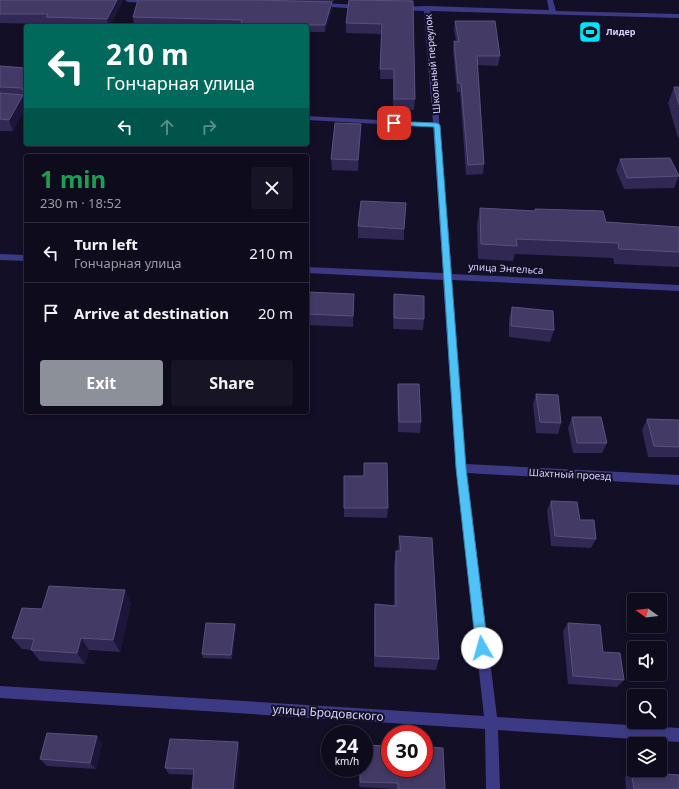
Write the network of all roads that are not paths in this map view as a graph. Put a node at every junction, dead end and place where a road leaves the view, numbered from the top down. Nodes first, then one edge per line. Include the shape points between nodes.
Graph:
1 (128, 0) edge
2 (550, 0) edge
3 (159, 1) edge
4 (309, 5) edge
5 (372, 7) edge
6 (396, 8) edge
7 (427, 8) junction
8 (553, 12) junction
9 (679, 16) edge
10 (0, 101) edge
11 (24, 103) edge
12 (309, 118) edge
13 (437, 125) junction
14 (0, 257) edge
15 (24, 258) edge
16 (309, 270) edge
17 (447, 276) junction
18 (679, 288) edge
19 (461, 468) junction
20 (679, 480) edge
21 (0, 692) edge
22 (491, 723) junction
23 (679, 735) edge
24 (493, 789) edge

1 - 3 street
2 - 8 street
4 - 5 street
6 - 7 street
7 - 8 street
7 - 13 street, Школьный переулок
8 - 9 street
10 - 11 street
12 - 13 street
13 - 17 street, Школьный переулок
14 - 15 street
16 - 17 street, улица Энгельса
17 - 18 street, улица Энгельса
17 - 19 street, Школьный переулок
19 - 20 street, Шахтный проезд
19 - 22 street, Школьный переулок
21 - 22 street, улица Бродовского
22 - 23 street, улица Бродовского
22 - 24 street, Школьный переулок

